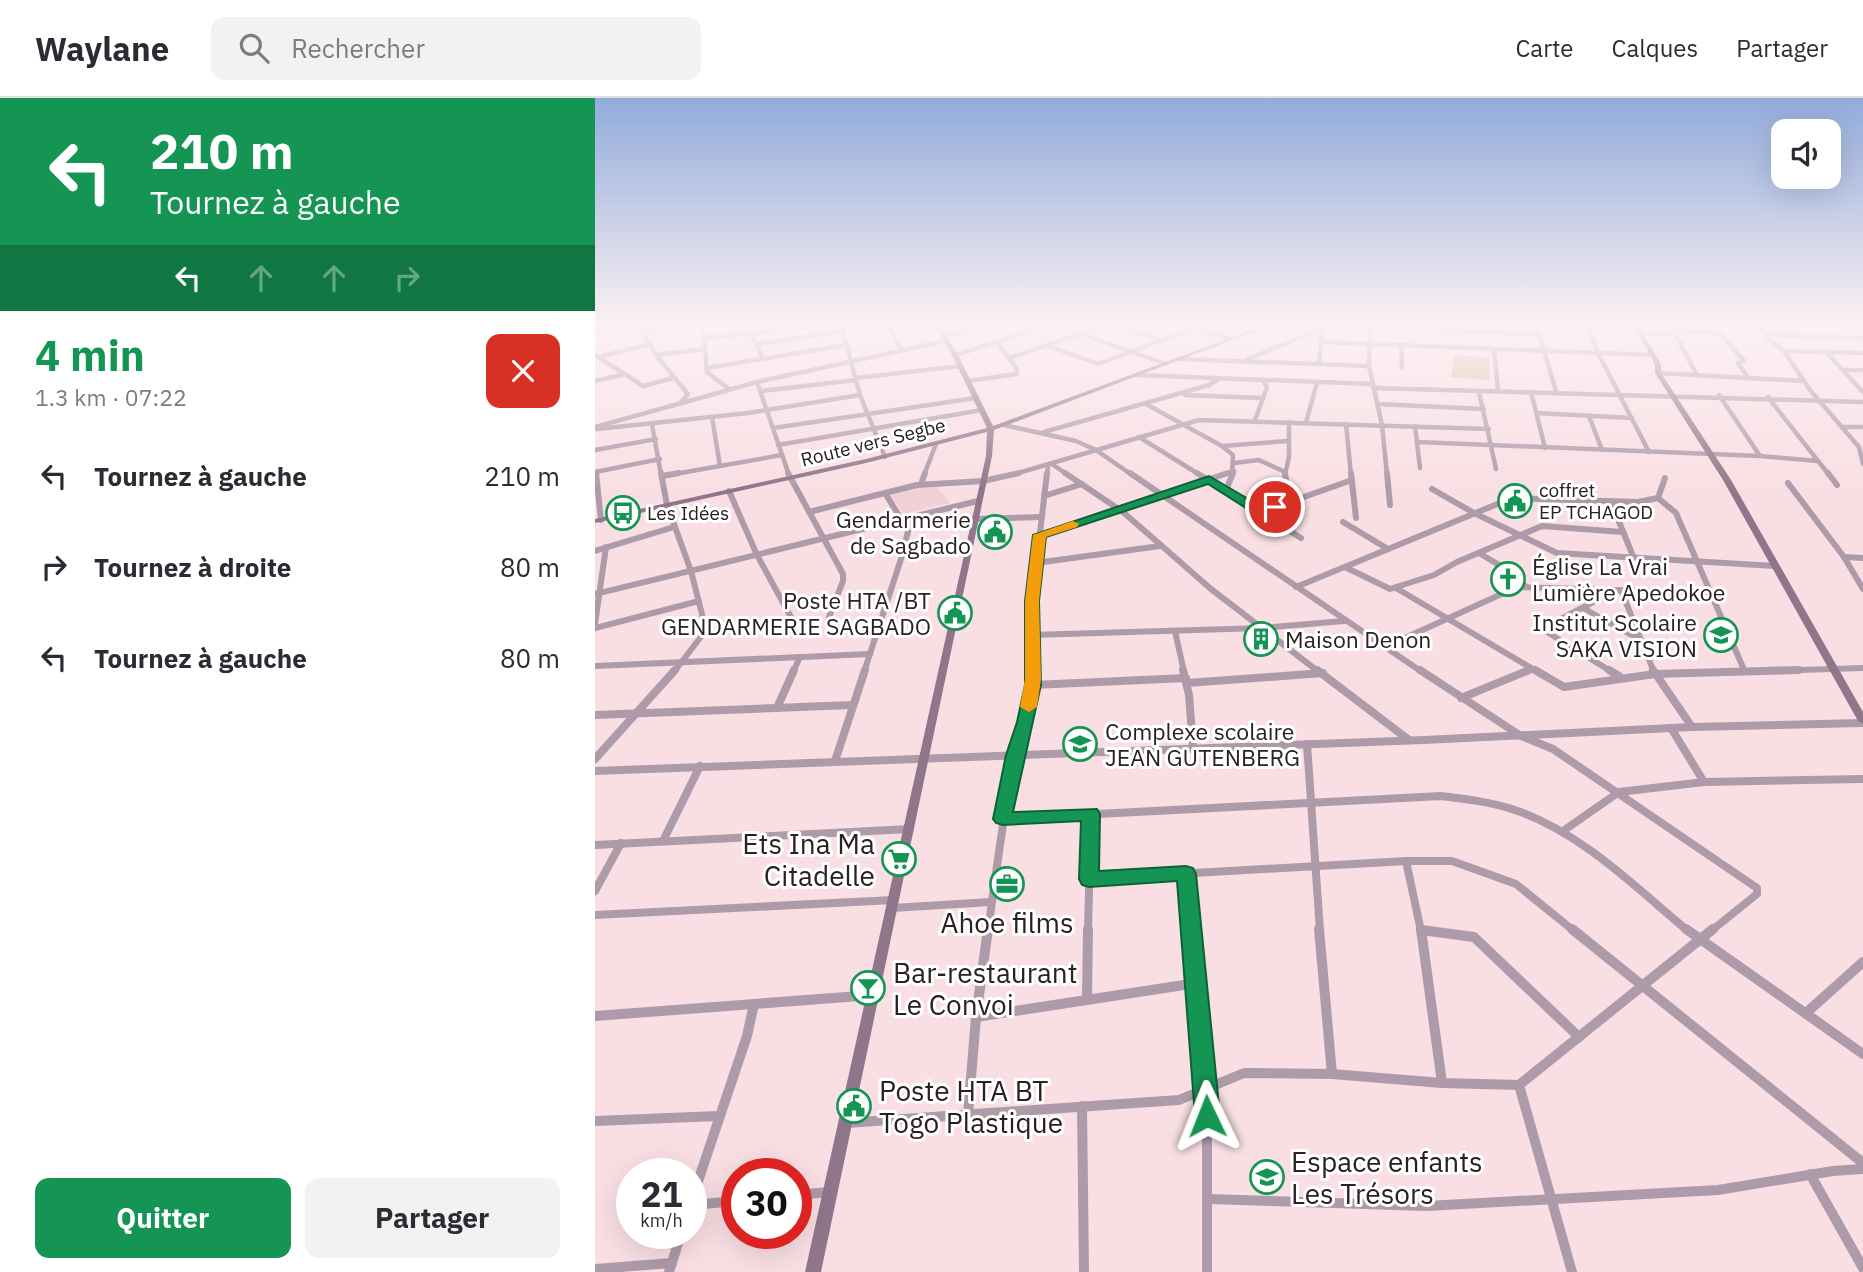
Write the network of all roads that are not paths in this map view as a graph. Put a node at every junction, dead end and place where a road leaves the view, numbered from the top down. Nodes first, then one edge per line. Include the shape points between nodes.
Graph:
1 (856, 379) edge
2 (634, 380) edge
3 (666, 380) edge
4 (675, 380) edge
5 (715, 380) edge
6 (766, 380) edge
7 (850, 380) edge
8 (983, 380) edge
9 (1124, 380) edge
10 (1217, 380) edge
11 (1258, 380) edge
12 (1263, 380) junction
13 (1372, 380) edge
14 (1498, 380) edge
15 (1552, 380) edge
16 (1613, 380) edge
17 (1663, 380) edge
18 (1790, 380) edge
19 (1804, 381) joint
20 (757, 382) junction
21 (968, 382) joint
22 (1317, 383) junction
23 (1373, 386) junction
24 (729, 389) junction
25 (761, 391) junction
26 (1499, 391) junction
27 (1556, 391) junction
28 (1479, 392) junction
29 (1531, 392) junction
30 (1177, 394) junction
31 (1621, 394) junction
32 (1672, 394) junction
33 (1719, 395) junction
34 (860, 396) junction
35 (1768, 397) junction
36 (976, 398) junction
37 (1262, 398) junction
38 (1819, 400) junction
39 (1863, 402) edge
40 (680, 403) junction
41 (1146, 404) junction
42 (1377, 404) junction
43 (1484, 409) junction
44 (768, 410) junction
45 (982, 410) junction
46 (1537, 413) junction
47 (867, 414) junction
48 (1589, 416) junction
49 (712, 417) junction
50 (1632, 418) junction
51 (1255, 420) junction
52 (1289, 422) junction
53 (1306, 422) junction
54 (1184, 424) junction
55 (1346, 424) junction
56 (652, 425) junction
57 (1004, 425) junction
58 (1382, 425) junction
59 (1415, 426) junction
60 (1843, 427) junction
61 (1863, 427) edge
62 (595, 428) edge
63 (773, 428) junction
64 (872, 428) junction
65 (991, 429) junction
66 (1489, 429) junction
67 (1041, 433) junction
68 (1139, 437) junction
69 (656, 439) junction
70 (1288, 441) junction
71 (1418, 442) junction
72 (936, 444) junction
73 (778, 445) junction
74 (1492, 445) junction
75 (1222, 446) junction
76 (1545, 448) junction
77 (595, 450) edge
78 (1096, 450) junction
79 (1602, 450) junction
80 (1649, 452) junction
81 (1863, 452) edge
82 (782, 455) junction
83 (1712, 455) junction
84 (1760, 456) junction
85 (885, 457) junction
86 (660, 459) junction
87 (1818, 461) junction
88 (1863, 464) edge
89 (1050, 465) junction
90 (720, 466) junction
91 (1234, 467) junction
92 (1420, 468) dead end
93 (1496, 469) dead end
94 (595, 472) edge
95 (1285, 472) junction
96 (662, 476) junction
97 (790, 478) junction
98 (1665, 478) dead end
99 (1209, 480) junction
100 (1352, 480) junction
101 (983, 481) junction
102 (1788, 483) dead end
103 (921, 484) junction
104 (1083, 484) junction
105 (1837, 485) dead end
106 (1432, 489) dead end
107 (1226, 490) junction
108 (729, 492) junction
109 (885, 493) junction
110 (1044, 496) junction
111 (1163, 496) junction
112 (1658, 498) junction
113 (978, 500) junction
114 (1289, 502) junction
115 (1611, 502) junction
116 (667, 505) junction
117 (1390, 505) dead end
118 (1119, 510) junction
119 (809, 512) junction
120 (1261, 512) junction
121 (1474, 513) junction
122 (912, 516) junction
123 (1042, 517) junction
124 (1356, 518) dead end
125 (901, 519) junction
126 (974, 519) junction
127 (598, 521) edge
128 (1343, 522) dead end
129 (674, 527) junction
130 (1622, 532) junction
131 (1039, 535) junction
132 (1520, 536) junction
133 (824, 538) junction
134 (1301, 538) dead end
135 (1160, 546) junction
136 (606, 547) junction
137 (1388, 549) junction
138 (595, 551) edge
139 (1479, 554) junction
140 (757, 555) junction
141 (1633, 556) junction
142 (1844, 556) junction
143 (1863, 558) edge
144 (1697, 560) junction
145 (1036, 563) junction
146 (1345, 566) junction
147 (1775, 566) junction
148 (691, 571) junction
149 (1525, 586) junction
150 (1296, 587) junction
151 (1397, 587) junction
152 (1611, 589) junction
153 (1863, 589) edge
154 (1621, 590) junction
155 (1709, 593) junction
156 (597, 594) edge
157 (699, 601) junction
158 (1583, 608) junction
159 (829, 617) dead end
160 (1448, 618) junction
161 (792, 620) dead end
162 (1345, 621) junction
163 (595, 626) edge
164 (1261, 628) junction
165 (1175, 631) junction
166 (1032, 635) junction
167 (1644, 643) junction
168 (1385, 647) junction
169 (870, 654) junction
170 (800, 657) junction
171 (681, 663) junction
172 (595, 666) edge
173 (1863, 668) edge
174 (1531, 669) junction
175 (1833, 669) junction
176 (1745, 672) junction
177 (1323, 673) junction
178 (1655, 674) junction
179 (1620, 677) junction
180 (1187, 681) junction
181 (1033, 685) junction
182 (1461, 698) junction
183 (852, 705) junction
184 (777, 708) junction
185 (639, 713) junction
186 (595, 715) edge
187 (1863, 722) edge
188 (1692, 727) junction
189 (1671, 728) junction
190 (1517, 734) junction
191 (1409, 740) junction
192 (1307, 744) junction
193 (1193, 748) junction
194 (1015, 755) junction
195 (925, 757) junction
196 (595, 759) edge
197 (835, 761) junction
198 (700, 766) junction
199 (595, 772) edge
200 (1863, 779) edge
201 (1705, 782) junction
202 (1619, 792) junction
203 (1310, 803) junction
204 (1091, 814) junction
205 (1003, 819) junction
206 (910, 829) junction
207 (1563, 831) junction
208 (663, 841) junction
209 (621, 843) junction
210 (595, 845) edge
211 (1406, 861) junction
212 (1314, 866) junction
213 (1186, 874) junction
214 (1089, 879) junction
215 (595, 891) edge
216 (991, 902) junction
217 (893, 904) junction
218 (595, 915) edge
219 (1421, 930) junction
220 (1700, 940) junction
221 (1863, 962) edge
222 (1197, 983) junction
223 (1642, 985) junction
224 (873, 995) junction
225 (1087, 998) junction
226 (754, 1004) junction
227 (1806, 1013) junction
228 (595, 1016) edge
229 (977, 1017) junction
230 (1579, 1037) junction
231 (1863, 1054) edge
232 (1332, 1074) junction
233 (1442, 1083) junction
234 (1519, 1085) junction
235 (1207, 1089) junction
236 (1082, 1106) junction
237 (968, 1114) junction
238 (718, 1116) junction
239 (595, 1121) edge
240 (845, 1123) junction
241 (705, 1158) edge
242 (1863, 1163) edge
243 (1863, 1169) edge
244 (1810, 1174) junction
245 (830, 1192) junction
246 (812, 1194) edge
247 (1209, 1199) junction
248 (1552, 1200) junction
249 (676, 1249) edge
250 (671, 1267) edge
251 (1863, 1268) edge
252 (595, 1269) edge
253 (813, 1272) edge
254 (1084, 1272) edge
255 (1207, 1272) edge
256 (1572, 1272) edge

1 - 34 street
2 - 3 street via 643,386
4 - 40 street via 688,394
5 - 24 street
6 - 20 street
7 - 25 street
8 - 21 street
9 - 57 street, Route vers Segbe
10 - 30 street
11 - 12 street
12 - 22 street
12 - 37 street via 1267,384
13 - 23 street
14 - 26 street
15 - 27 street
16 - 31 street
17 - 32 street
18 - 19 street
19 - 38 street
20 - 24 street
20 - 25 street
21 - 36 street
22 - 23 street
22 - 53 street
23 - 28 street
23 - 42 street
24 - 40 street
25 - 44 street
26 - 28 street
26 - 29 street
27 - 29 street
27 - 31 street
28 - 43 street
29 - 46 street
30 - 37 street
30 - 41 street
31 - 32 street
31 - 50 street
32 - 33 street
32 - 83 street
33 - 35 street
33 - 84 street
34 - 44 street
34 - 47 street
35 - 38 street
35 - 87 street
36 - 45 street
36 - 47 street
37 - 51 street
38 - 39 street
38 - 60 street
40 - 62 street
41 - 54 street
41 - 67 street
42 - 43 street
42 - 58 street
43 - 66 street
44 - 49 street
44 - 63 street
45 - 64 street
45 - 65 street
46 - 48 street
46 - 76 street
47 - 63 street
47 - 64 street
48 - 50 street
48 - 79 street
49 - 56 street
49 - 90 street
50 - 80 street
51 - 52 street
51 - 54 street via 1206,419
52 - 53 street
52 - 70 street
53 - 55 street
54 - 68 street
54 - 75 street
55 - 58 street
55 - 100 street
56 - 62 street
56 - 69 street
57 - 65 street, Route vers Segbe
57 - 67 street
58 - 59 street
58 - 117 street
59 - 66 street
59 - 71 street
60 - 61 street
60 - 81 street
63 - 73 street
64 - 73 street
64 - 85 street
65 - 72 street, Route vers Segbe
65 - 101 street
66 - 74 street
67 - 78 street
68 - 78 street
68 - 99 street
69 - 77 street
69 - 86 street
70 - 75 street
70 - 95 street
71 - 74 street
71 - 92 street
72 - 85 street, Route vers Segbe
72 - 103 street
73 - 82 street
74 - 76 street
74 - 93 street
75 - 91 street via 1233,455
76 - 79 street
78 - 89 street
78 - 111 street
79 - 80 street
80 - 83 street
81 - 88 street
82 - 90 street
82 - 97 street
83 - 84 street
83 - 147 street
84 - 87 street
85 - 97 street, Route vers Segbe
86 - 94 street
86 - 96 street
87 - 105 street
89 - 101 street
89 - 104 street
89 - 110 street
90 - 96 street
91 - 95 street via 1259,460
91 - 99 street
91 - 107 street
94 - 127 street
95 - 114 street
96 - 116 street
97 - 108 street, Route vers Segbe
97 - 119 street
98 - 112 street
99 - 107 street
99 - 111 street
100 - 114 street
100 - 124 street
101 - 103 street
101 - 113 street
102 - 142 street
103 - 109 street
104 - 110 street
104 - 118 street
106 - 121 street
107 - 120 street
108 - 116 street, Route vers Segbe
108 - 140 street
109 - 119 street
109 - 125 street
110 - 123 street
111 - 118 street
111 - 150 street
112 - 115 street
112 - 144 street via 1676,513
113 - 122 street
113 - 126 street
114 - 120 street
115 - 121 street via 1515,498
115 - 130 street
116 - 127 street, Route vers Segbe
116 - 129 street
118 - 131 street
118 - 135 street
119 - 133 street
120 - 134 street
121 - 132 street
121 - 137 street
122 - 125 street
122 - 169 street
123 - 126 street
123 - 131 street
125 - 133 street
126 - 195 street
128 - 137 street
129 - 136 street
129 - 148 street
130 - 132 street via 1547,526
130 - 141 street
131 - 145 street
132 - 139 street
132 - 141 street via 1557,554
133 - 140 street
133 - 159 street via 844,577
135 - 145 street
135 - 164 street
136 - 138 street
136 - 156 street
137 - 146 street
139 - 149 street via 1514,574
139 - 151 street
140 - 148 street
140 - 161 street
141 - 144 street
142 - 143 street
142 - 153 street
144 - 147 street
144 - 155 street
145 - 166 street
146 - 150 street
146 - 151 street via 1382,588
147 - 175 street
148 - 156 street
148 - 157 street
149 - 152 street
149 - 160 street
150 - 162 street
151 - 160 street
152 - 154 street
152 - 158 street
154 - 155 street
154 - 167 street
155 - 176 street
156 - 163 street
157 - 163 street
157 - 171 street via 706,630
158 - 167 street
158 - 179 street via 1543,630
160 - 168 street
160 - 174 street
162 - 164 street
162 - 168 street
164 - 165 street
164 - 177 street
165 - 166 street
165 - 180 street
166 - 181 street
167 - 178 street
168 - 182 street
169 - 170 street
169 - 183 street
170 - 171 street
170 - 184 street
171 - 172 street
171 - 185 street
173 - 175 street
174 - 179 street via 1564,687
174 - 182 street
175 - 176 street
175 - 187 street
176 - 178 street
177 - 180 street
177 - 191 street
178 - 179 street
178 - 188 street
180 - 181 street
180 - 193 street
181 - 194 street
182 - 190 street
183 - 184 street
183 - 197 street
184 - 185 street
185 - 186 street
185 - 196 street
187 - 188 street
188 - 189 street
189 - 190 street
189 - 201 street
190 - 191 street
190 - 202 street via 1553,749
191 - 192 street
192 - 193 street
192 - 203 street
193 - 194 street
194 - 195 street
194 - 205 street
195 - 197 street
195 - 206 street
197 - 198 street
198 - 199 street
198 - 208 street
200 - 201 street
201 - 202 street
202 - 207 street
202 - 220 street via 1758,890
203 - 204 street
203 - 207 street via 1473,798
203 - 212 street
204 - 205 street
204 - 214 street
205 - 216 street
206 - 208 street
206 - 217 street
207 - 220 street
208 - 209 street
209 - 210 street
209 - 215 street
211 - 212 street
211 - 219 street
211 - 223 street via 1460,862 1510,881
212 - 213 street
212 - 232 street
213 - 214 street
213 - 222 street
214 - 225 street
216 - 217 street
216 - 229 street
217 - 218 street
217 - 224 street
219 - 230 street via 1474,937
219 - 233 street
220 - 223 street
220 - 227 street
221 - 227 street
222 - 225 street
222 - 235 street
223 - 230 street
223 - 242 street
224 - 226 street
224 - 240 street
225 - 229 street
226 - 228 street
226 - 238 street
227 - 231 street
229 - 237 street
230 - 234 street
232 - 233 street
232 - 235 street via 1244,1073
233 - 234 street
234 - 248 street
235 - 236 street via 1179,1100
235 - 247 street
236 - 237 street
236 - 254 street
237 - 240 street
238 - 239 street
238 - 241 street
240 - 245 street
243 - 244 street
244 - 248 street via 1718,1190
244 - 251 street
245 - 246 street
245 - 253 street
247 - 248 street via 1426,1206
247 - 255 street
248 - 256 street
249 - 250 street
250 - 252 street

